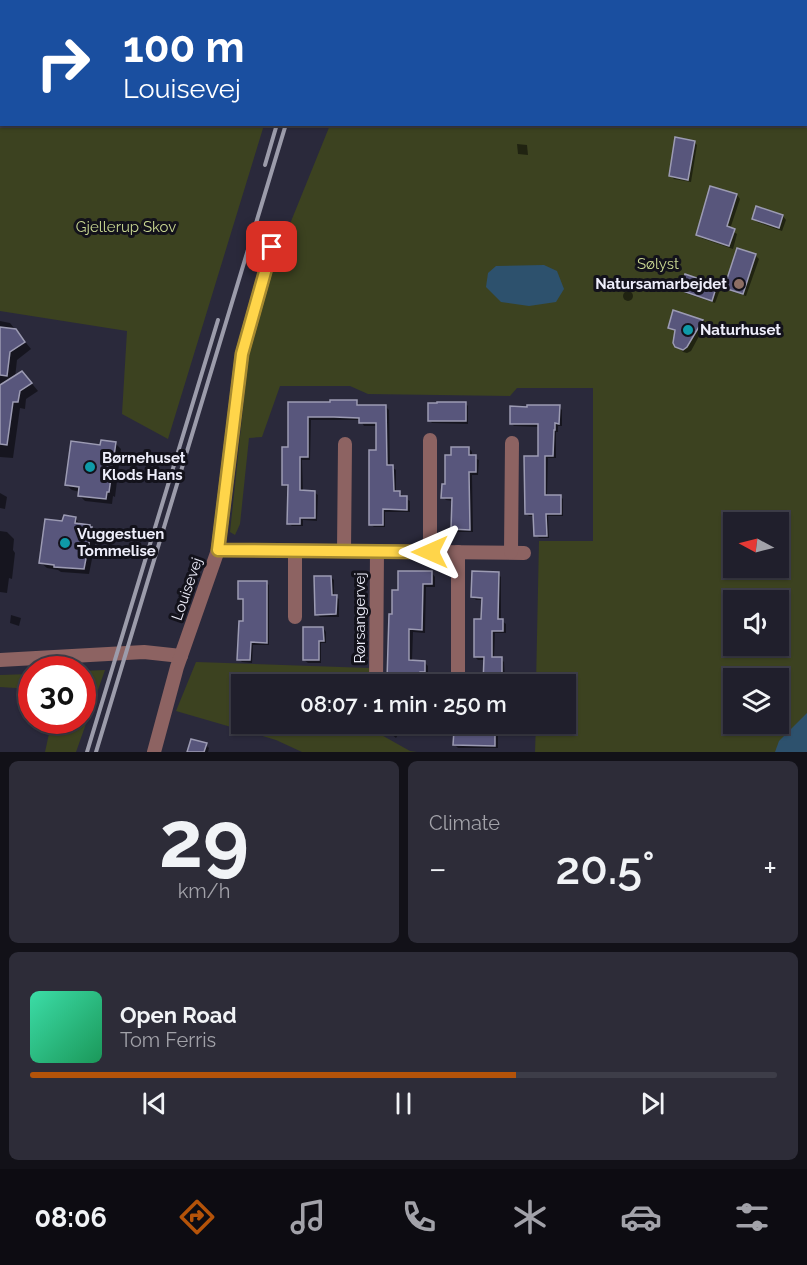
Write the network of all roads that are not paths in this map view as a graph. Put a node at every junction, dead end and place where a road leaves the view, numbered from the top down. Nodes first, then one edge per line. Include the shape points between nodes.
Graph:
1 (272, 247) dead end
2 (430, 440) dead end
3 (512, 443) dead end
4 (345, 444) dead end
5 (218, 550) junction
6 (295, 551) junction
7 (344, 551) junction
8 (377, 551) junction
9 (430, 552) junction
10 (458, 552) junction
11 (295, 617) dead end
12 (181, 656) junction
13 (0, 660) edge
14 (376, 674) edge
15 (458, 674) edge
16 (154, 752) edge

1 - 5 street, Louisevej via 242,354
2 - 9 street
3 - 10 street, Rørsangervej via 518,553
4 - 7 street, Rørsangervej
5 - 6 street, Rørsangervej
5 - 12 street, Louisevej
6 - 7 street, Rørsangervej
6 - 11 street
7 - 8 street, Rørsangervej
8 - 9 street, Rørsangervej
8 - 14 street, Rørsangervej
9 - 10 street, Rørsangervej
10 - 15 street
12 - 13 street via 144,652
12 - 16 street, Louisevej

